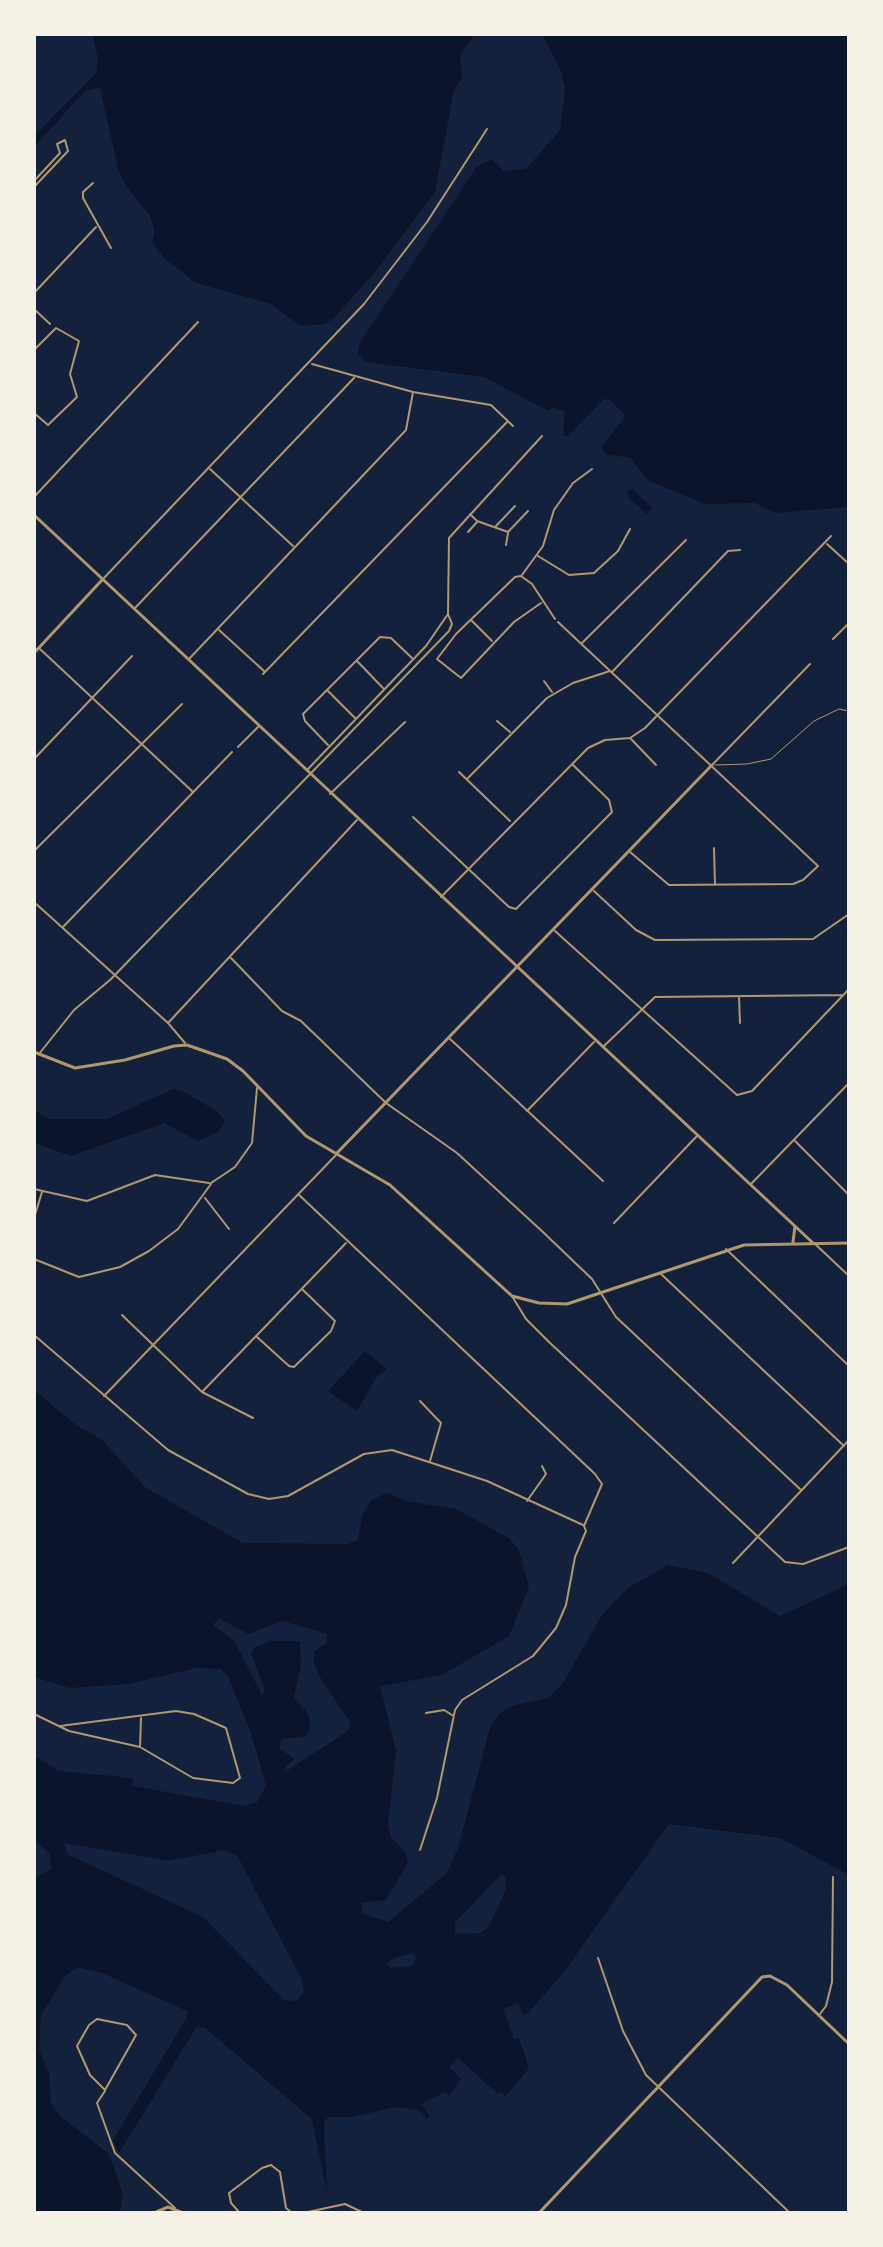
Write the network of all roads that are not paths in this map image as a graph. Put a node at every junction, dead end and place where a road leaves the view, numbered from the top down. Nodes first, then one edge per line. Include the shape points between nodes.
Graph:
1 (487, 129) dead end
2 (34, 181) edge
3 (93, 183) dead end
4 (34, 187) edge
5 (96, 227) junction
6 (111, 248) dead end
7 (34, 293) edge
8 (34, 309) edge
9 (198, 322) dead end
10 (50, 324) dead end
11 (34, 350) edge
12 (310, 363) junction
13 (354, 378) junction
14 (413, 392) junction
15 (34, 413) edge
16 (508, 421) junction
17 (513, 426) dead end
18 (542, 436) dead end
19 (209, 468) junction
20 (592, 469) dead end
21 (34, 497) edge
22 (241, 499) junction
23 (515, 506) dead end
24 (528, 511) dead end
25 (469, 513) junction
26 (34, 515) edge
27 (477, 521) junction
28 (495, 527) junction
29 (630, 529) dead end
30 (468, 532) dead end
31 (508, 532) junction
32 (831, 536) dead end
33 (686, 540) dead end
34 (826, 543) junction
35 (506, 545) dead end
36 (295, 548) junction
37 (740, 550) dead end
38 (536, 555) junction
39 (849, 564) edge
40 (521, 576) junction
41 (102, 580) junction
42 (541, 603) junction
43 (134, 609) junction
44 (448, 614) junction
45 (555, 619) dead end
46 (471, 620) junction
47 (558, 622) dead end
48 (849, 623) edge
49 (218, 629) junction
50 (441, 629) junction
51 (446, 633) junction
52 (833, 639) dead end
53 (493, 642) junction
54 (581, 644) junction
55 (427, 647) junction
56 (39, 648) junction
57 (34, 653) edge
58 (132, 656) dead end
59 (437, 657) junction
60 (188, 660) junction
61 (356, 660) junction
62 (415, 660) junction
63 (810, 664) dead end
64 (611, 672) junction
65 (544, 681) dead end
66 (327, 690) junction
67 (386, 690) junction
68 (553, 693) junction
69 (92, 697) junction
70 (182, 704) dead end
71 (849, 711) edge
72 (658, 716) junction
73 (357, 720) junction
74 (497, 721) dead end
75 (405, 722) dead end
76 (259, 726) junction
77 (511, 733) junction
78 (630, 738) junction
79 (143, 744) junction
80 (238, 747) dead end
81 (331, 747) junction
82 (232, 752) dead end
83 (34, 759) edge
84 (571, 764) junction
85 (656, 765) dead end
86 (712, 765) junction
87 (459, 772) dead end
88 (309, 774) junction
89 (467, 779) junction
90 (193, 792) junction
91 (330, 794) junction
92 (413, 817) dead end
93 (357, 820) junction
94 (512, 822) junction
95 (714, 848) dead end
96 (34, 851) edge
97 (630, 852) junction
98 (468, 869) junction
99 (715, 886) junction
100 (593, 890) junction
101 (441, 897) junction
102 (34, 902) edge
103 (849, 914) edge
104 (63, 927) junction
105 (554, 930) junction
106 (231, 958) junction
107 (517, 967) junction
108 (115, 975) junction
109 (849, 989) edge
110 (843, 995) junction
111 (739, 996) junction
112 (639, 1009) junction
113 (168, 1023) junction
114 (740, 1023) dead end
115 (449, 1037) junction
116 (595, 1041) junction
117 (187, 1045) junction
118 (602, 1048) junction
119 (36, 1054) edge
120 (849, 1083) edge
121 (257, 1087) junction
122 (386, 1103) junction
123 (527, 1111) junction
124 (698, 1136) junction
125 (794, 1141) junction
126 (337, 1153) junction
127 (603, 1181) dead end
128 (211, 1184) junction
129 (750, 1185) junction
130 (34, 1189) edge
131 (42, 1192) junction
132 (298, 1194) junction
133 (849, 1195) edge
134 (204, 1197) junction
135 (34, 1218) edge
136 (614, 1223) dead end
137 (795, 1226) junction
138 (229, 1229) dead end
139 (347, 1242) junction
140 (793, 1243) junction
141 (813, 1243) junction
142 (849, 1243) edge
143 (726, 1249) junction
144 (34, 1259) edge
145 (660, 1273) junction
146 (849, 1276) edge
147 (302, 1289) junction
148 (600, 1294) junction
149 (512, 1296) junction
150 (122, 1315) dead end
151 (34, 1335) edge
152 (256, 1336) junction
153 (153, 1346) junction
154 (849, 1366) edge
155 (202, 1392) junction
156 (104, 1397) junction
157 (420, 1401) dead end
158 (253, 1418) dead end
159 (849, 1440) edge
160 (844, 1446) junction
161 (430, 1462) junction
162 (542, 1466) dead end
163 (801, 1490) junction
164 (526, 1502) junction
165 (584, 1526) junction
166 (758, 1536) junction
167 (849, 1547) edge
168 (733, 1563) dead end
169 (426, 1713) dead end
170 (34, 1714) edge
171 (453, 1715) junction
172 (141, 1717) junction
173 (60, 1726) junction
174 (140, 1747) junction
175 (420, 1850) dead end
176 (833, 1877) dead end
177 (598, 1958) dead end
178 (819, 2015) junction
179 (849, 2044) edge
180 (656, 2088) junction
181 (105, 2090) junction
182 (176, 2209) junction
183 (154, 2213) edge
184 (183, 2213) edge
185 (240, 2213) edge
186 (292, 2213) edge
187 (303, 2213) edge
188 (364, 2213) edge
189 (539, 2213) edge
190 (790, 2213) edge

1 - 12 street via 399,262
2 - 4 street via 65,140 68,151
3 - 5 street via 82,195
5 - 6 street
5 - 7 street
8 - 10 street
9 - 21 street
11 - 15 street via 56,328 79,341 70,374 77,397 48,425
12 - 13 street
12 - 19 street
13 - 14 street
13 - 22 street
14 - 16 street via 491,405
14 - 36 street via 406,430
16 - 17 street
16 - 49 street via 264,673
18 - 25 street
19 - 22 street
19 - 41 street
20 - 38 street via 573,483 554,510
22 - 36 street
22 - 43 street
23 - 28 street
24 - 31 street
25 - 27 street
25 - 44 street via 449,538
26 - 41 street
27 - 28 street
27 - 30 street
28 - 31 street
29 - 38 street via 618,551 594,573 569,575
31 - 35 street
32 - 34 street
33 - 54 street
34 - 39 street
34 - 72 street
36 - 49 street
37 - 64 street via 728,551
38 - 40 street
40 - 42 street
40 - 46 street via 509,580
41 - 43 street
41 - 56 street
42 - 45 street
42 - 53 street
43 - 60 street
44 - 50 street
44 - 51 street via 452,626
46 - 53 street
46 - 59 street
47 - 54 street
48 - 52 street
49 - 60 street
50 - 51 street
50 - 55 street
51 - 55 street
53 - 59 street via 461,678
54 - 64 street
55 - 59 street
55 - 62 street
56 - 57 street
56 - 69 street
58 - 69 street
60 - 76 street
61 - 62 street via 383,636
61 - 66 street
61 - 67 street
62 - 67 street
63 - 86 street
64 - 68 street
64 - 72 street
65 - 68 street
66 - 73 street
66 - 81 street via 303,714
67 - 73 street
68 - 77 street
69 - 79 street
69 - 83 street
70 - 79 street
71 - 86 lane via 823,715 771,759
72 - 78 street
72 - 86 street
73 - 81 street
74 - 77 street
75 - 91 street
76 - 80 street
76 - 88 street
77 - 89 street
78 - 84 street via 605,740
78 - 85 street
79 - 90 street
79 - 96 street
81 - 88 street
82 - 90 street
84 - 94 street
84 - 98 street via 609,800 612,812 522,907 509,907
86 - 97 street
86 - 99 street via 818,866 793,884
87 - 89 street
88 - 91 street
88 - 108 street
89 - 94 street
90 - 104 street
91 - 93 street
92 - 98 street
93 - 101 street
93 - 106 street
94 - 98 street
95 - 99 street
97 - 99 street via 669,885
97 - 100 street
98 - 101 street
100 - 103 street via 636,930 655,940 813,939
100 - 105 street
101 - 107 street
102 - 104 street
104 - 108 street
105 - 107 street
105 - 112 street
106 - 113 street
106 - 122 street
107 - 115 street
107 - 116 street
108 - 113 street
108 - 119 street via 64,1020
109 - 110 street
110 - 111 street
110 - 112 street via 745,1095 729,1092
111 - 112 street via 655,997
111 - 114 street
112 - 118 street
113 - 117 street
115 - 122 street
115 - 123 street
116 - 118 street
116 - 123 street
117 - 119 street via 75,1068
117 - 121 street via 233,1063
118 - 124 street
120 - 125 street
121 - 126 street via 293,1125
121 - 128 street via 252,1143 235,1167
122 - 126 street
122 - 148 street via 457,1153 592,1279
123 - 127 street
124 - 129 street
124 - 136 street
125 - 129 street
125 - 133 street
126 - 132 street
126 - 149 street via 390,1185
128 - 131 street via 155,1175 108,1196 82,1201
128 - 134 street
129 - 137 street
130 - 131 street
131 - 135 street
132 - 139 street
132 - 153 street
134 - 138 street
134 - 144 street via 182,1226 116,1268 79,1277
137 - 140 street
137 - 141 street
139 - 147 street
139 - 165 street via 599,1477 601,1491
140 - 141 street
140 - 143 street
141 - 142 street
141 - 146 street
143 - 145 street
143 - 154 street
145 - 148 street
145 - 160 street
147 - 152 street
147 - 152 street via 335,1321 331,1331 294,1367
148 - 149 street via 550,1305
148 - 163 street via 616,1317
149 - 166 street via 549,1342
150 - 153 street
151 - 156 street
152 - 155 street
153 - 155 street
153 - 156 street
155 - 158 street
156 - 161 street via 188,1463 259,1498 297,1493 374,1451 403,1452
157 - 161 street via 441,1423
159 - 160 street
160 - 163 street
161 - 164 street via 487,1481
162 - 164 street via 546,1474
163 - 166 street
164 - 165 street
165 - 171 street via 566,1605 550,1638 533,1656 462,1700
166 - 167 street via 795,1566
166 - 168 street
169 - 171 street via 444,1710
170 - 173 street
171 - 175 street via 437,1798
172 - 173 street
172 - 174 street
172 - 174 street via 184,1711 218,1722 229,1734 240,1778 233,1783 193,1778
173 - 174 street
176 - 178 street via 832,1982
177 - 180 street via 623,2031
178 - 179 street
178 - 180 street via 779,1979 762,1977
180 - 189 street
180 - 190 street
181 - 181 street via 136,2035 127,2025 97,2019 77,2046 90,2075
181 - 182 street via 97,2103 119,2159
182 - 183 street
182 - 184 street
185 - 186 street via 229,2193 271,2165 280,2172 286,2208
187 - 188 street via 345,2204

